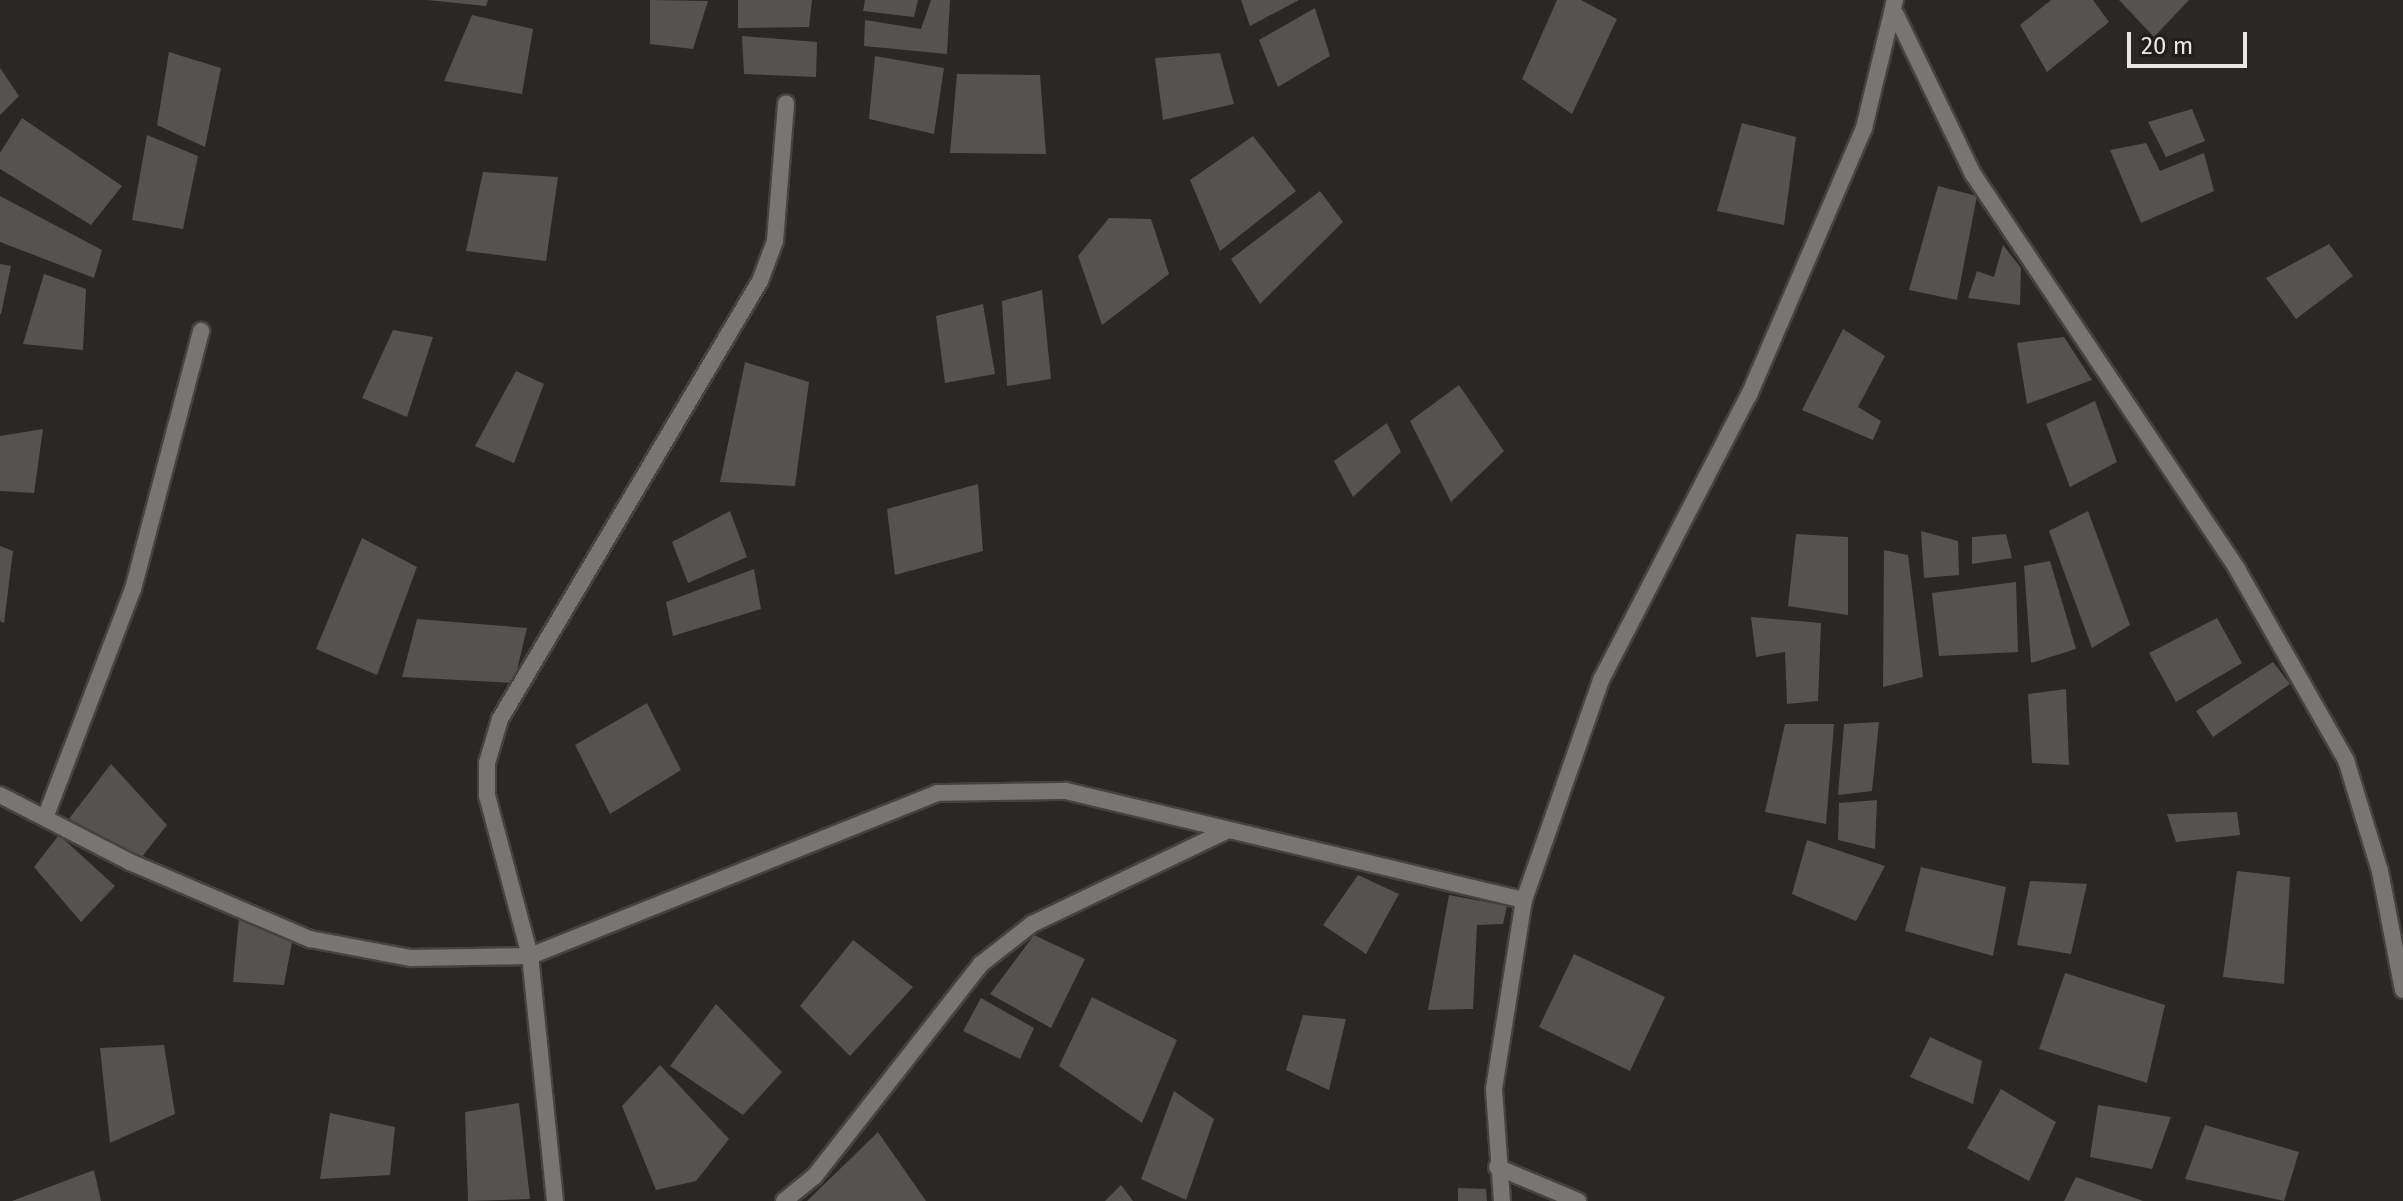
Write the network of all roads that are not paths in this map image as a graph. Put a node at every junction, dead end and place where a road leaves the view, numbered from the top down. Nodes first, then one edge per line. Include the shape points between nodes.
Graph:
1 (1895, 8) edge
2 (786, 103) dead end
3 (201, 331) dead end
4 (0, 795) edge
5 (45, 818) junction
6 (1228, 830) junction
7 (1524, 900) junction
8 (530, 956) junction
9 (2403, 990) edge
10 (1497, 1167) junction
11 (555, 1201) edge
12 (784, 1201) edge
13 (1502, 1201) edge
14 (1578, 1201) edge

1 - 7 street via 1864,128 1749,395 1601,680
1 - 9 street via 1973,174 2237,569 2346,760 2380,871
2 - 8 street via 775,241 760,281 500,719 487,763 487,796
3 - 5 street via 133,589
4 - 5 street
5 - 8 street via 310,939 411,958
6 - 7 street
6 - 8 street via 1066,791 937,793
6 - 12 street via 1032,924 981,964 814,1177
7 - 10 street via 1498,1035
8 - 11 street
10 - 13 street
10 - 14 street

